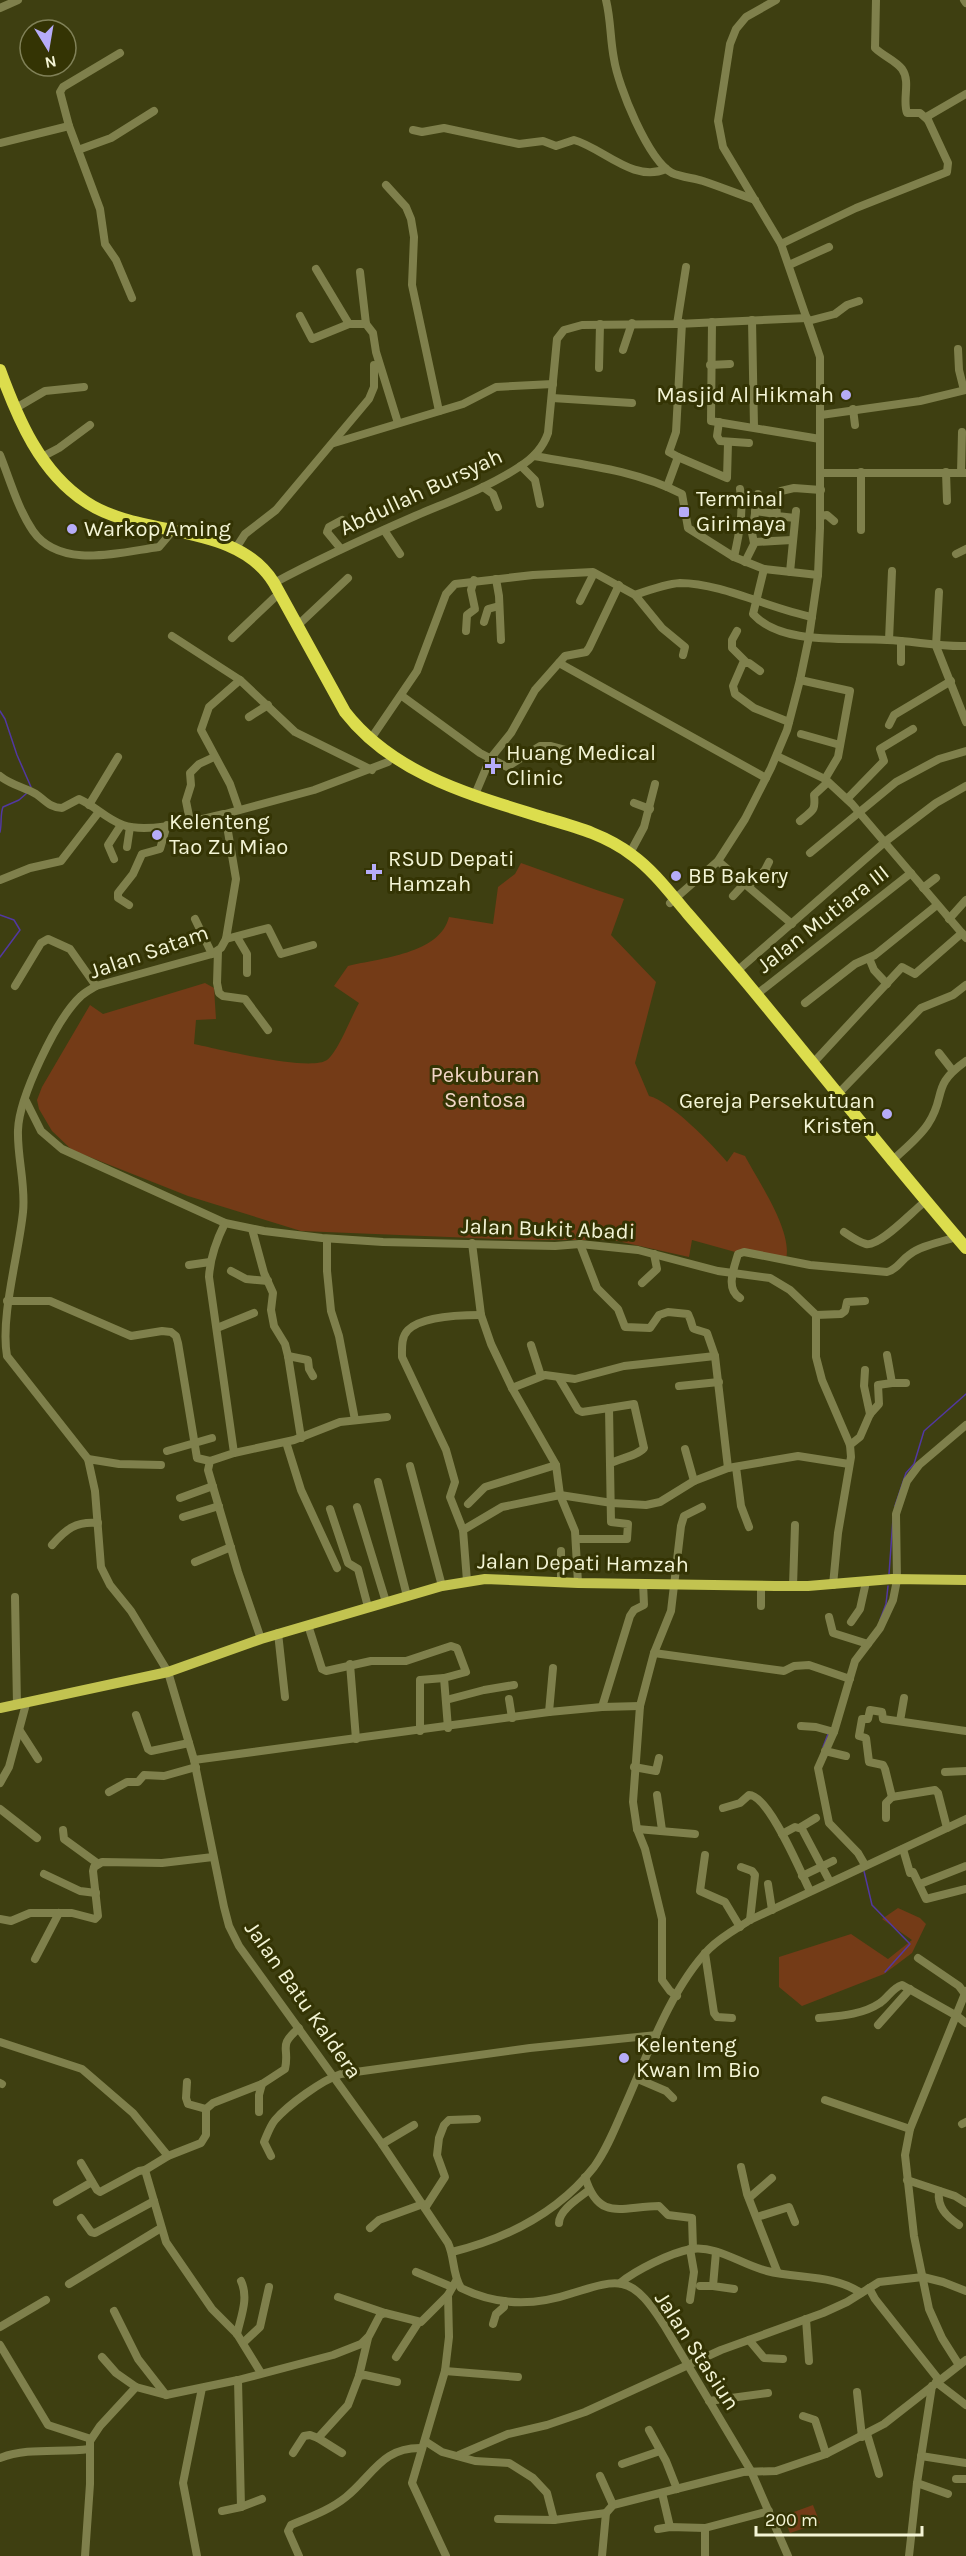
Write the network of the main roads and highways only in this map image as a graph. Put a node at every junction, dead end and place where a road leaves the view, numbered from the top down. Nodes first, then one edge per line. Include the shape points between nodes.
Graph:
1 (0, 370) edge
2 (0, 388) edge
3 (474, 797) junction
4 (673, 901) junction
5 (847, 1110) junction
6 (966, 1248) edge
7 (966, 1257) edge
8 (966, 1580) edge
9 (0, 1708) edge

1 - 3 highway via 42,457 68,488 99,510 236,548 263,567 345,712 370,740 404,764
2 - 3 highway via 20,432 58,487 88,509 109,518 243,560 274,598 336,711 356,735 388,762 430,783
3 - 4 highway via 598,842 634,864
3 - 4 highway via 597,834 630,853
4 - 5 highway
4 - 5 highway via 814,1062
5 - 6 highway
5 - 7 highway
8 - 9 main road, Jalan Depati Hamzah via 793,1586 467,1581 261,1638 168,1672

